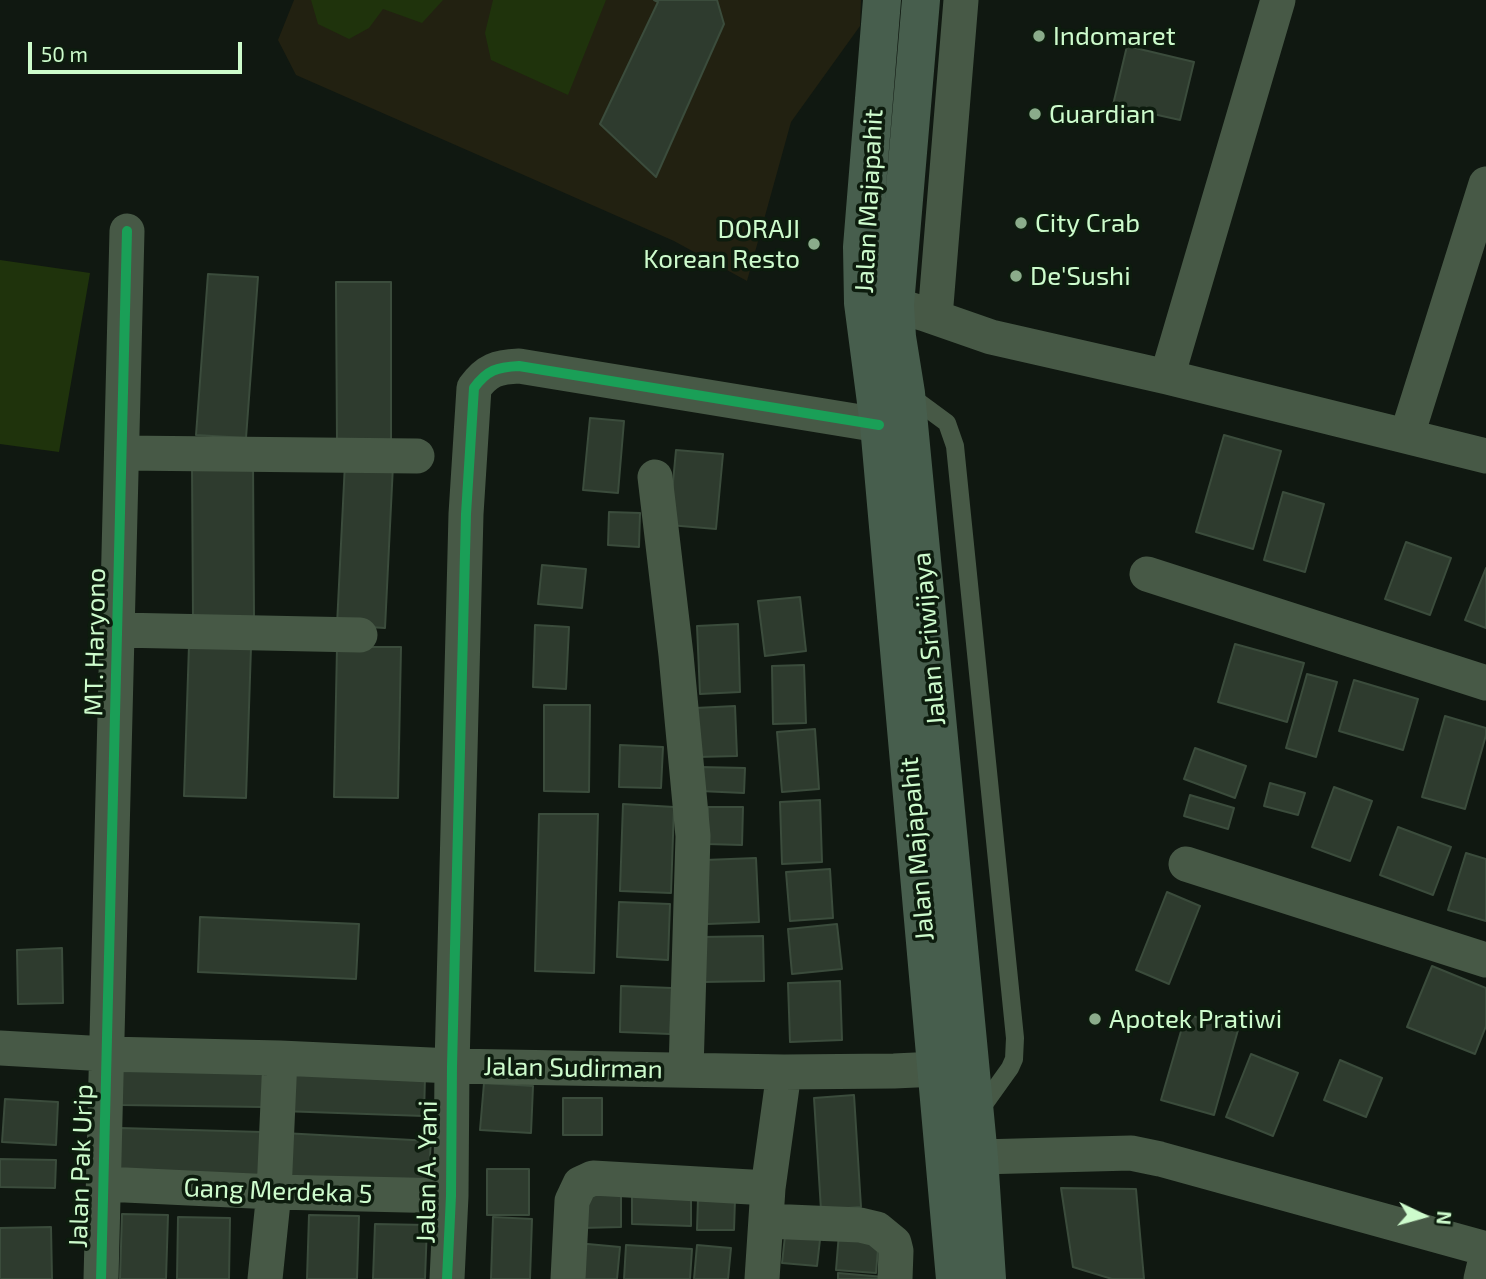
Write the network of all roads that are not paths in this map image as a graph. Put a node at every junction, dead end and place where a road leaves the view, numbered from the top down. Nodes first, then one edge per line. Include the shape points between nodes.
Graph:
1 (882, 0) edge
2 (921, 0) edge
3 (961, 0) edge
4 (1278, 0) edge
5 (1486, 184) edge
6 (127, 231) dead end
7 (895, 305) junction
8 (935, 317) junction
9 (1167, 377) junction
10 (906, 393) junction
11 (878, 425) junction
12 (1407, 435) junction
13 (122, 453) junction
14 (417, 456) dead end
15 (1486, 456) edge
16 (655, 477) dead end
17 (1147, 574) dead end
18 (118, 630) junction
19 (360, 635) dead end
20 (1486, 683) edge
21 (925, 760) junction
22 (1186, 863) dead end
23 (1486, 960) edge
24 (0, 1048) edge
25 (107, 1054) junction
26 (280, 1058) junction
27 (452, 1066) junction
28 (937, 1069) junction
29 (686, 1070) junction
30 (783, 1072) junction
31 (974, 1118) junction
32 (979, 1157) junction
33 (104, 1184) junction
34 (274, 1192) junction
35 (451, 1196) junction
36 (767, 1205) junction
37 (1486, 1249) edge
38 (1486, 1258) edge
39 (101, 1279) edge
40 (265, 1279) edge
41 (447, 1279) edge
42 (568, 1279) edge
43 (762, 1279) edge
44 (895, 1279) edge
45 (955, 1279) edge
46 (987, 1279) edge
47 (1481, 1279) edge

1 - 11 main road, Jalan Majapahit via 862,247 863,303
2 - 7 main road, Jalan Sriwijaya
3 - 8 street
4 - 9 street
5 - 12 street
6 - 13 street, MT. Haryono
7 - 8 street
7 - 10 main road, Jalan Sriwijaya
8 - 9 street via 991,337
9 - 12 street
10 - 21 main road, Jalan Sriwijaya
10 - 31 lane via 947,424 955,446 1015,1038 1010,1068
11 - 21 main road, Jalan Majapahit
11 - 27 street, Jalan A. Yani via 519,366 491,370 474,388 466,514
12 - 15 street
13 - 14 street
13 - 18 street, MT. Haryono
16 - 29 street via 693,836
17 - 20 street
18 - 19 street
18 - 25 street, MT. Haryono
21 - 28 main road, Jalan Majapahit
21 - 31 main road, Jalan Sriwijaya
22 - 23 street
24 - 25 street, Jalan Sudirman
25 - 26 street, Jalan Sudirman
25 - 33 street, Jalan Pak Urip
26 - 27 street, Jalan Sudirman
26 - 34 street
27 - 29 street, Jalan Sudirman
27 - 35 street, Jalan A. Yani
28 - 30 street, Jalan Sudirman
28 - 45 main road, Jalan Majapahit
29 - 30 street, Jalan Sudirman
30 - 36 street
31 - 32 main road, Jalan Sriwijaya
32 - 37 street via 1131,1153
32 - 46 main road, Jalan Sriwijaya
33 - 34 street, Gang Merdeka 5
33 - 39 street, Jalan Pak Urip
34 - 35 street, Gang Merdeka 5
34 - 40 street
35 - 41 street, Jalan A. Yani
36 - 42 street via 593,1178 580,1184 572,1201
36 - 43 street
36 - 44 street via 877,1229 894,1243
38 - 47 street

